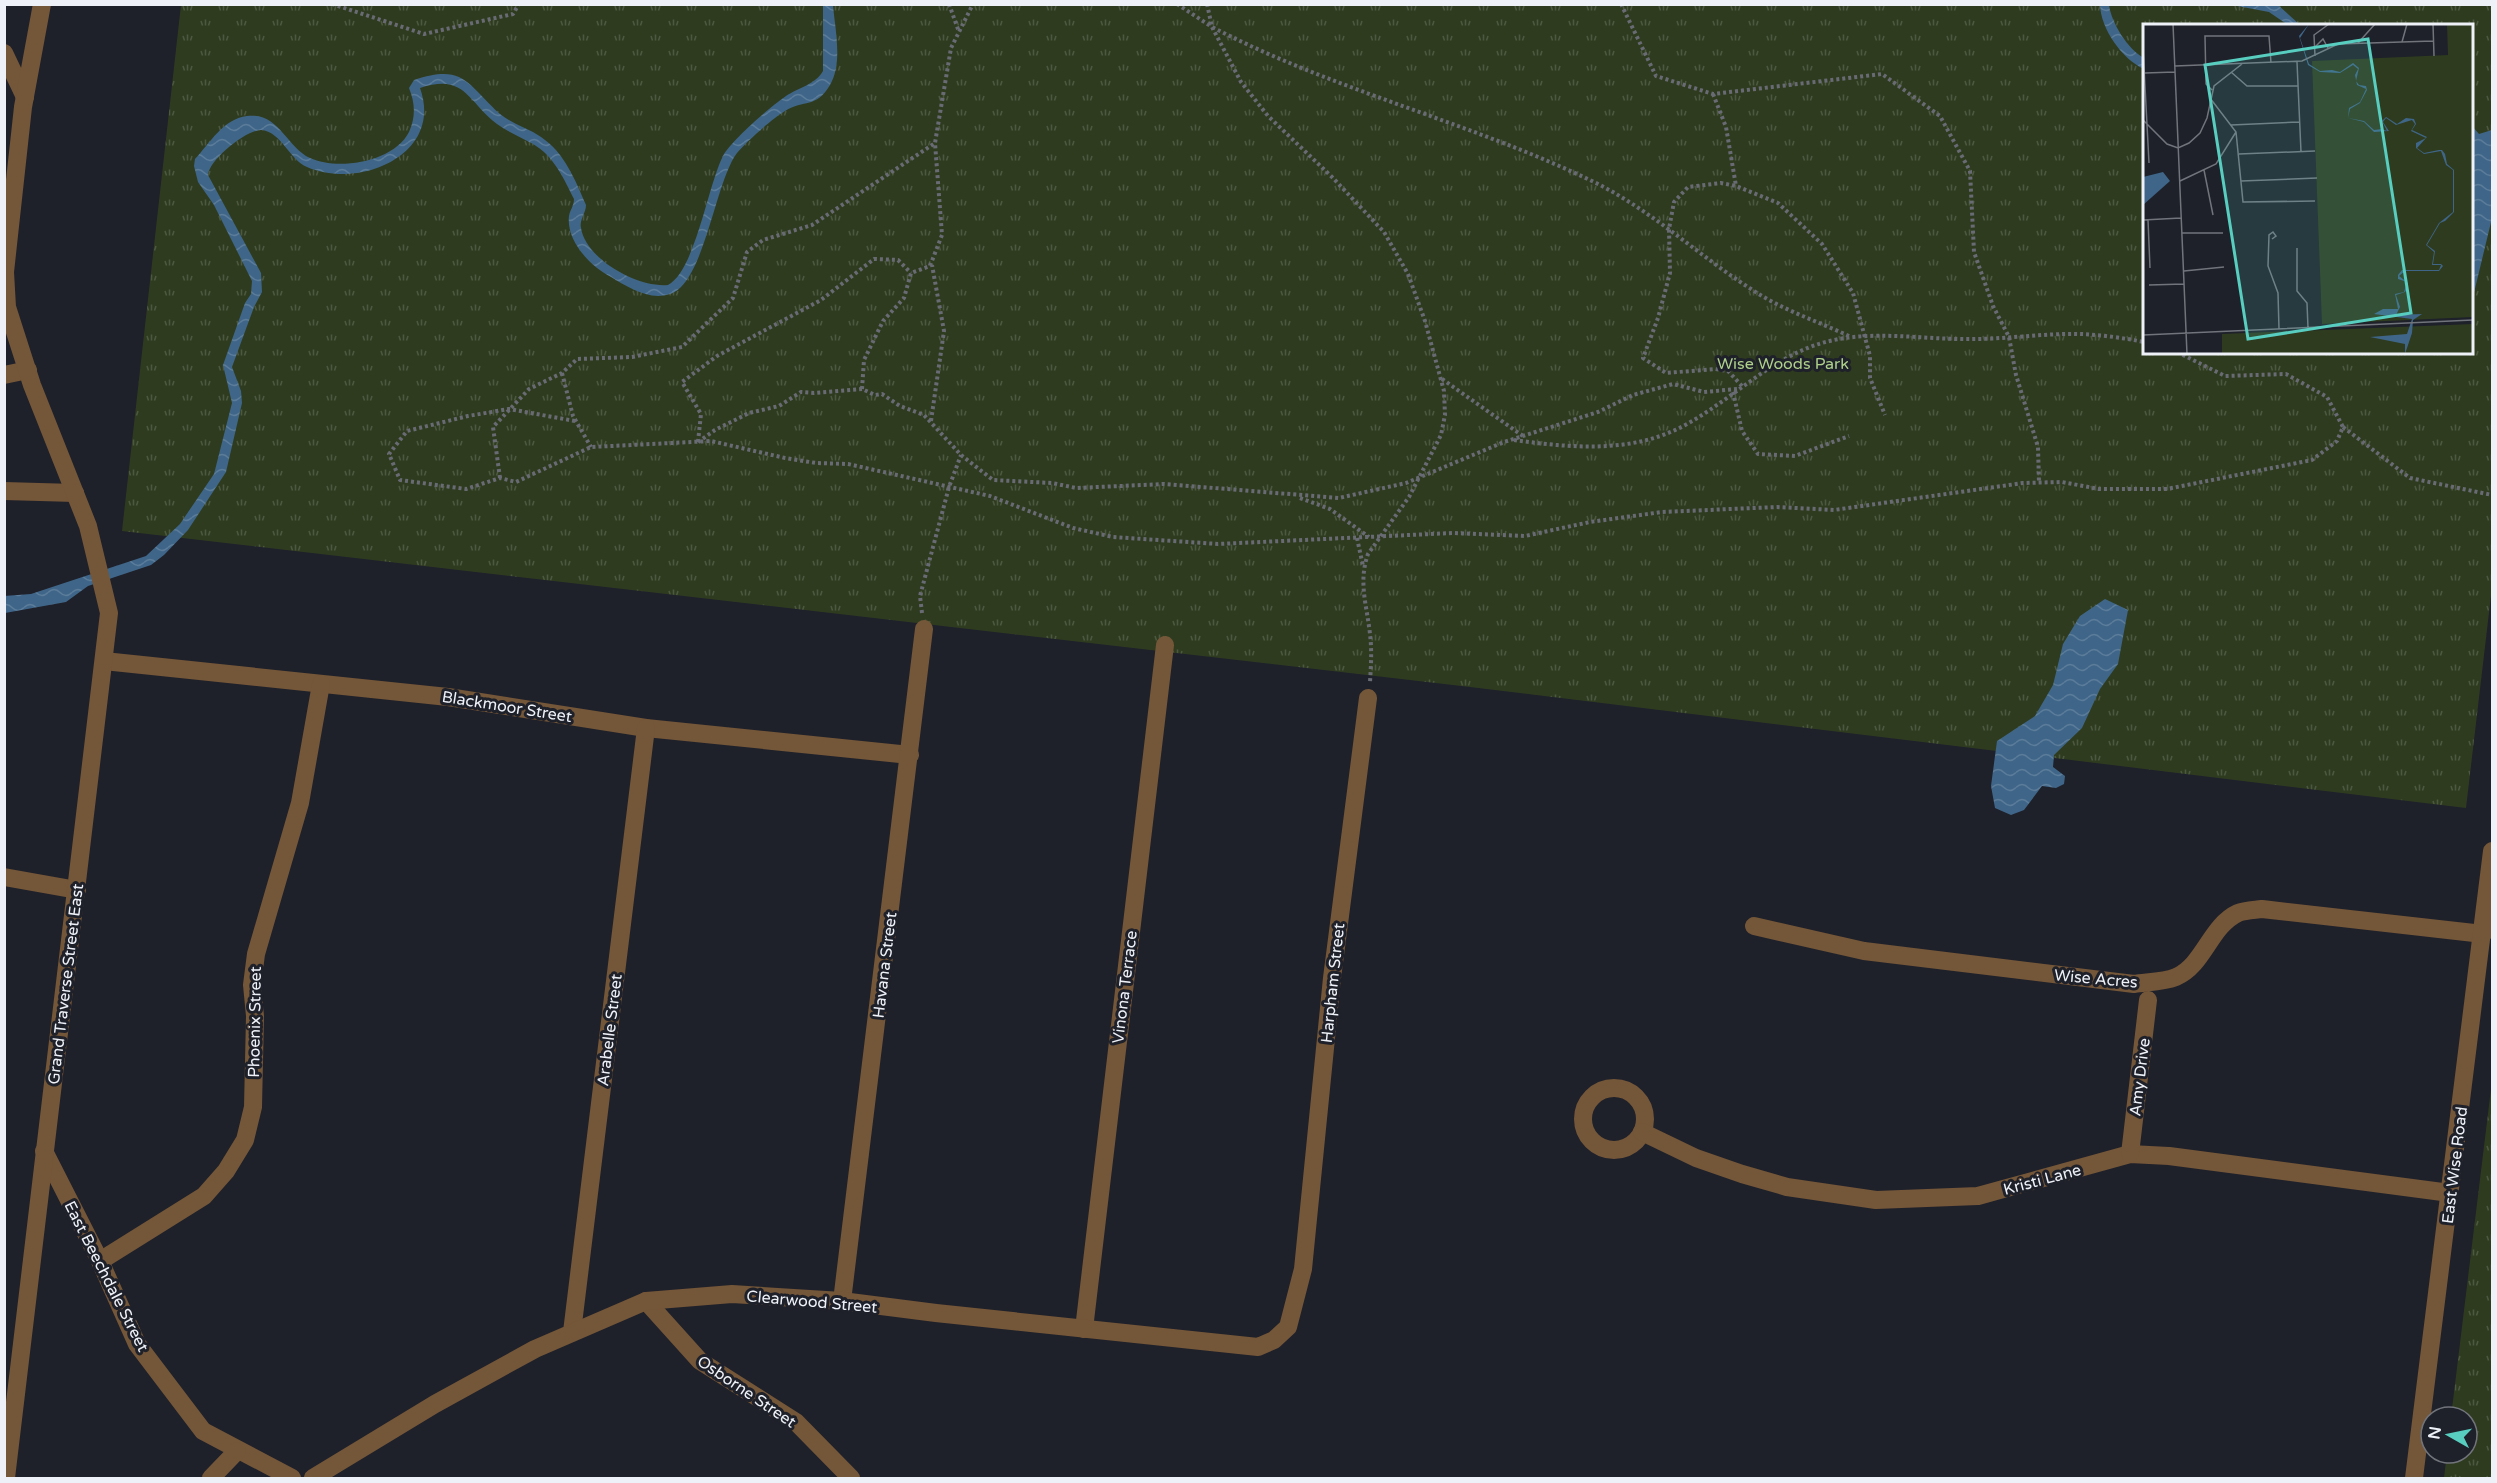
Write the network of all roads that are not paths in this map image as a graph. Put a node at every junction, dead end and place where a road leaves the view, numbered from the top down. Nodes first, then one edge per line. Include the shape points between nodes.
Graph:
1 (42, 4) edge
2 (4, 53) edge
3 (25, 97) junction
4 (28, 370) junction
5 (4, 375) edge
6 (5, 491) edge
7 (75, 493) junction
8 (924, 629) road end
9 (1165, 645) dead end
10 (104, 661) junction
11 (321, 684) junction
12 (1368, 698) road end
13 (646, 728) junction
14 (909, 755) junction
15 (2493, 851) edge
16 (4, 877) edge
17 (77, 890) junction
18 (1754, 926) dead end
19 (2483, 934) junction
20 (2148, 1000) dead end
21 (1642, 1132) dead end
22 (44, 1151) junction
23 (2130, 1154) junction
24 (2450, 1193) junction
25 (100, 1261) junction
26 (1303, 1269) joint
27 (646, 1301) junction
28 (842, 1301) junction
29 (1084, 1329) junction
30 (572, 1332) junction
31 (237, 1450) junction
32 (10, 1478) edge
33 (211, 1479) edge
34 (292, 1479) edge
35 (313, 1479) edge
36 (851, 1479) edge
37 (2414, 1479) edge

1 - 3 street
2 - 3 street
3 - 4 street via 6,272 7,307
4 - 5 street
4 - 7 street, Grand Traverse Street East
6 - 7 street
7 - 10 street, Grand Traverse Street East via 88,526 109,613
8 - 14 street, Havana Street
9 - 29 street, Vinona Terrace
10 - 11 street, Blackmoor Street
10 - 17 street, Grand Traverse Street East
11 - 13 street, Blackmoor Street via 448,697
11 - 25 street, Phoenix Street via 300,803 256,954 252,985 253,1107 245,1140 204,1196
12 - 26 street, Harpham Street via 1332,978
13 - 14 street, Blackmoor Street
13 - 30 street, Arabelle Street
14 - 28 street, Havana Street
15 - 19 street, East Wise Road
16 - 17 street
17 - 22 street, Grand Traverse Street East
18 - 19 street, Wise Acres via 1864,951 2134,984 2176,977 2196,961 2220,928 2238,913 2262,909
19 - 24 street, East Wise Road
20 - 23 street, Amy Drive
21 - 23 street, Kristi Lane via 1696,1158 1742,1174 1787,1187 1876,1200 1978,1196
22 - 25 street, East Beechdale Street
22 - 32 street, Grand Traverse Street East
23 - 24 street, Kristi Lane
24 - 37 street, East Wise Road
25 - 31 street, East Beechdale Street via 137,1344 202,1431
26 - 29 street, Clearwood Street via 1288,1327 1274,1340 1258,1347
27 - 28 street, Clearwood Street via 732,1294
27 - 30 street, Clearwood Street
27 - 36 street, Osborne Street via 700,1361 796,1422
28 - 29 street, Clearwood Street
30 - 35 street, Clearwood Street via 435,1404
31 - 33 street
31 - 34 street, East Beechdale Street

